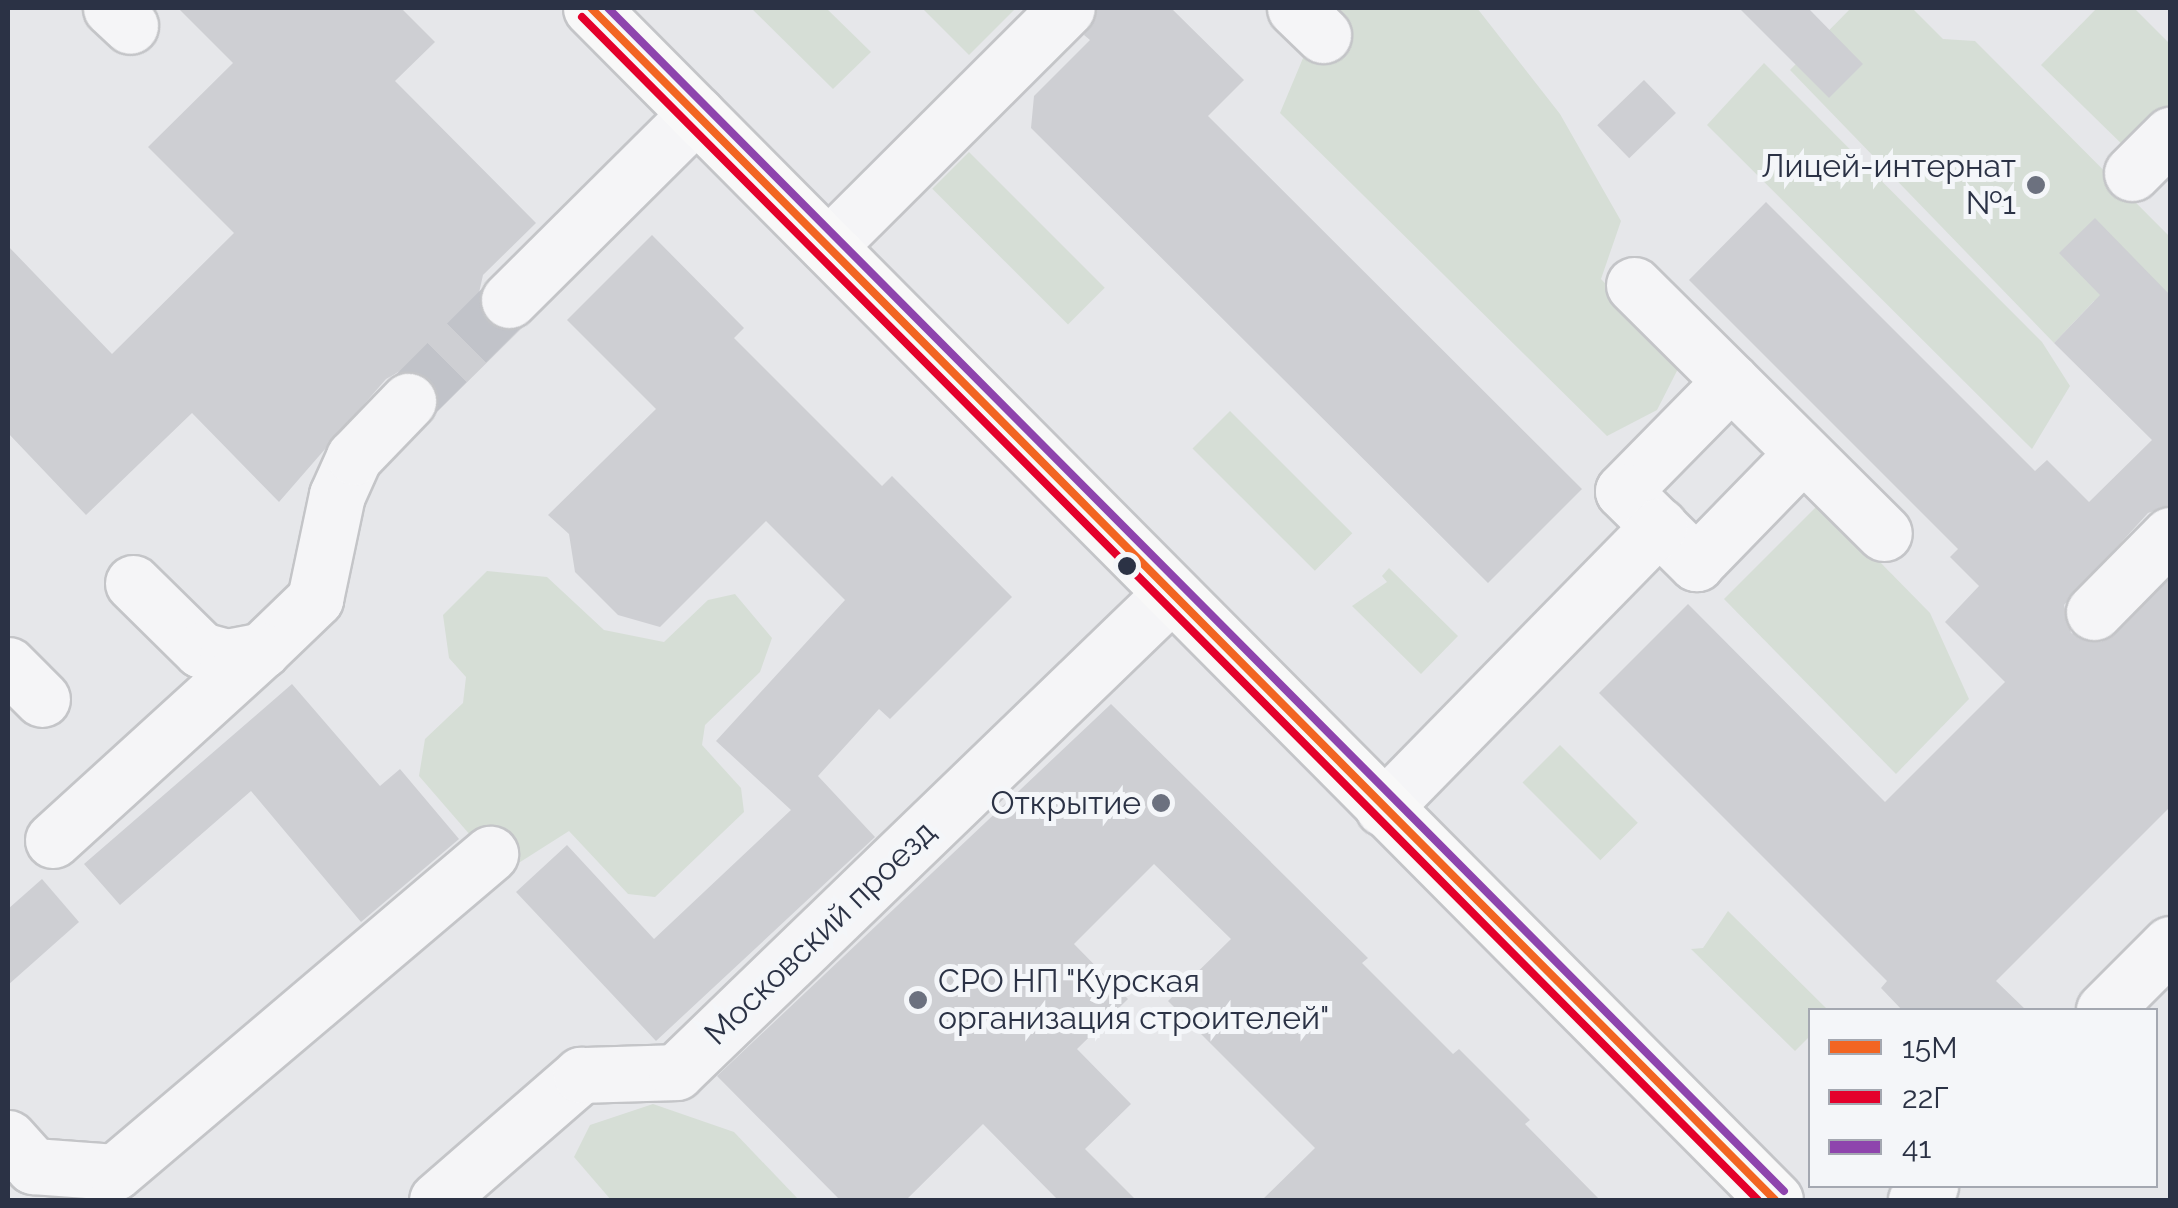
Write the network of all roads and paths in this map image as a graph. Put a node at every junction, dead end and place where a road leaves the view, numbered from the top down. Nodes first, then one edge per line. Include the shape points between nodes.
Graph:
1 (591, 8) edge
2 (1067, 8) edge
3 (696, 114) junction
4 (2170, 134) edge
5 (2132, 173) dead end
6 (828, 246) junction
7 (1634, 285) dead end
8 (509, 300) tunnel mouth
9 (1731, 381) junction
10 (408, 401) tunnel mouth
11 (1804, 453) junction
12 (1659, 526) junction
13 (1884, 534) dead end
14 (2170, 535) edge
15 (133, 583) dead end
16 (1170, 595) junction
17 (2094, 612) dead end
18 (262, 650) junction
19 (1383, 808) junction
20 (52, 840) dead end
21 (490, 854) dead end
22 (2170, 944) edge
23 (2106, 1008) edge
24 (8, 1138) edge
25 (438, 1200) edge
26 (1775, 1200) edge

1 - 3 main road
2 - 6 street
3 - 6 main road
3 - 8 street
4 - 5 street
6 - 16 main road
7 - 9 street
9 - 11 street
9 - 12 street via 1623,491
10 - 18 street via 354,457 337,494 315,599
11 - 12 street via 1696,563
11 - 13 street
12 - 19 street
14 - 17 street
15 - 18 street via 200,650 227,657
16 - 19 main road
16 - 25 street, Московский проезд via 676,1072 581,1075
18 - 20 street
19 - 26 main road
21 - 24 street via 115,1172 33,1166
22 - 23 street

